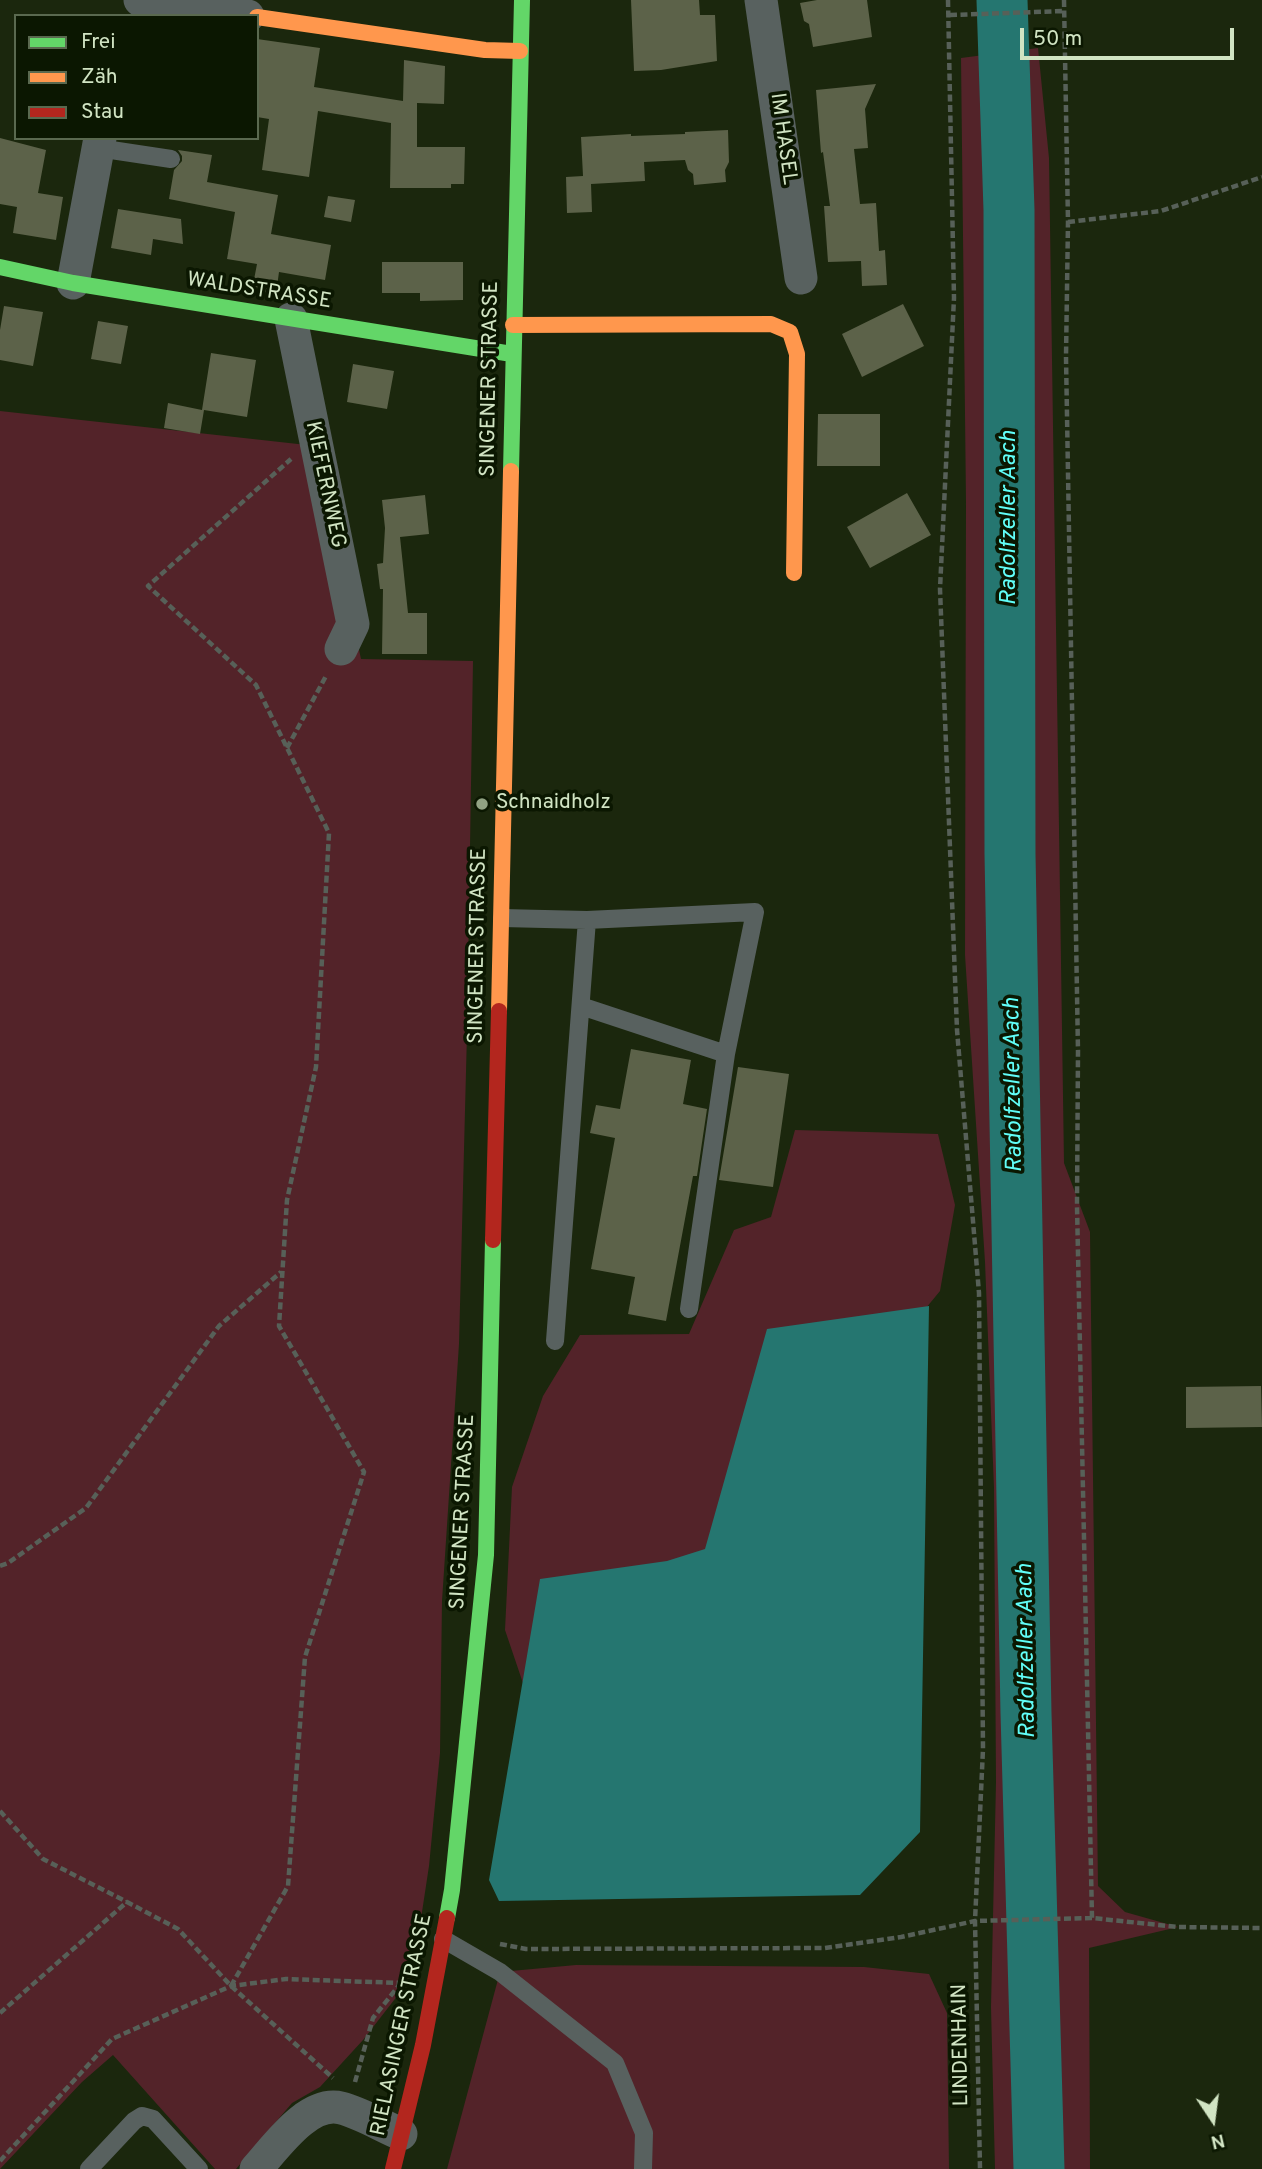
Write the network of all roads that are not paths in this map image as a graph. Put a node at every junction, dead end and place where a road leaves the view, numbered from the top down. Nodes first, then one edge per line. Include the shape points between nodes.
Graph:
1 (140, 0) edge
2 (522, 0) edge
3 (761, 0) edge
4 (234, 14) edge
5 (259, 17) edge
6 (520, 51) junction
7 (99, 143) edge
8 (171, 159) dead end
9 (0, 267) edge
10 (801, 278) dead end
11 (73, 283) junction
12 (291, 319) junction
13 (513, 325) junction
14 (512, 354) junction
15 (794, 573) dead end
16 (341, 649) road end
17 (502, 918) junction
18 (587, 920) junction
19 (581, 1006) junction
20 (726, 1054) junction
21 (690, 1309) dead end
22 (555, 1341) dead end
23 (452, 1890) joint
24 (443, 1939) junction
25 (401, 2134) junction
26 (89, 2169) edge
27 (199, 2169) edge
28 (256, 2169) edge
29 (393, 2169) edge
30 (643, 2169) edge

1 - 4 street
2 - 6 main road, SINGENER STRASSE
3 - 10 street, IM HASEL
5 - 6 main road
6 - 13 main road, SINGENER STRASSE
7 - 8 lane
7 - 11 street
9 - 11 main road, WALDSTRASSE
11 - 12 main road, WALDSTRASSE
12 - 14 main road, WALDSTRASSE
12 - 16 street, KIEFERNWEG via 353,625
13 - 14 main road, SINGENER STRASSE
13 - 15 main road via 771,324 790,332 797,354
14 - 17 main road, SINGENER STRASSE
17 - 18 lane
17 - 23 main road, SINGENER STRASSE via 486,1555
18 - 19 lane
18 - 20 lane via 755,912
19 - 20 lane
19 - 22 lane
20 - 21 lane
23 - 24 main road, RIELASINGER STRASSE
24 - 25 main road, RIELASINGER STRASSE
24 - 30 lane via 500,1972 615,2063 644,2133
25 - 28 street via 340,2108 324,2107 306,2116
25 - 29 main road, RIELASINGER STRASSE
26 - 27 lane via 142,2116 153,2119

